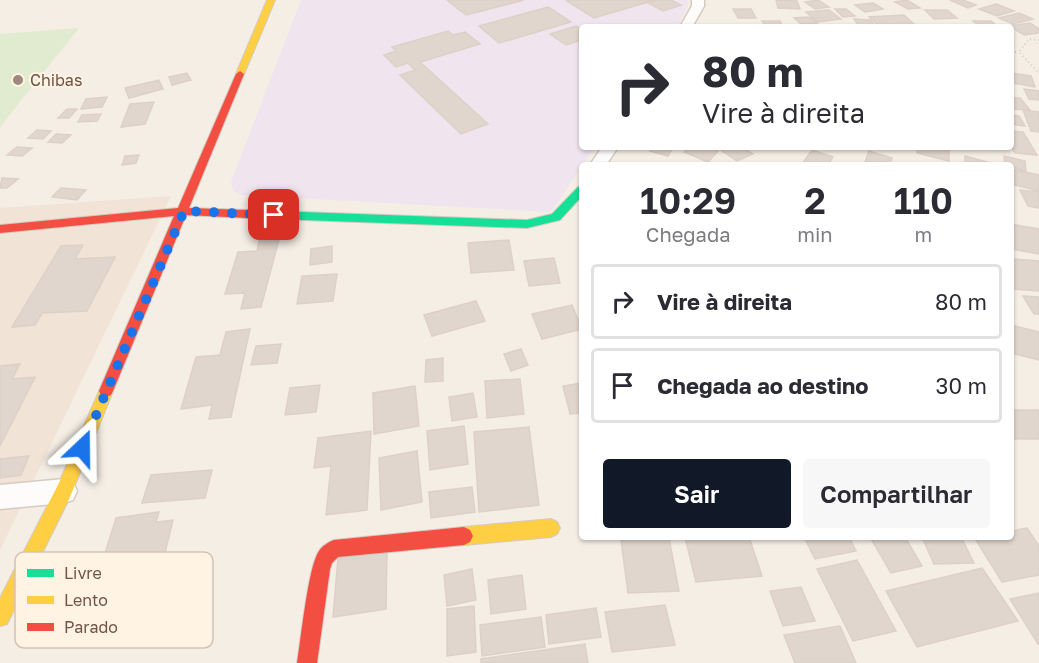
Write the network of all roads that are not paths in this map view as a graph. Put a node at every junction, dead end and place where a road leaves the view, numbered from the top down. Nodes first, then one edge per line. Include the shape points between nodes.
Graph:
1 (271, 0) edge
2 (698, 0) edge
3 (688, 24) edge
4 (579, 193) edge
5 (184, 211) junction
6 (0, 229) edge
7 (64, 491) junction
8 (0, 497) edge
9 (551, 528) dead end
10 (33, 552) edge
11 (15, 587) edge
12 (0, 617) edge
13 (308, 663) edge

1 - 5 street
2 - 3 street via 699,6
4 - 5 street via 562,215 534,224
5 - 6 street
5 - 7 street
7 - 8 street
7 - 10 street
9 - 13 street via 334,549 325,557 321,569
11 - 12 street

